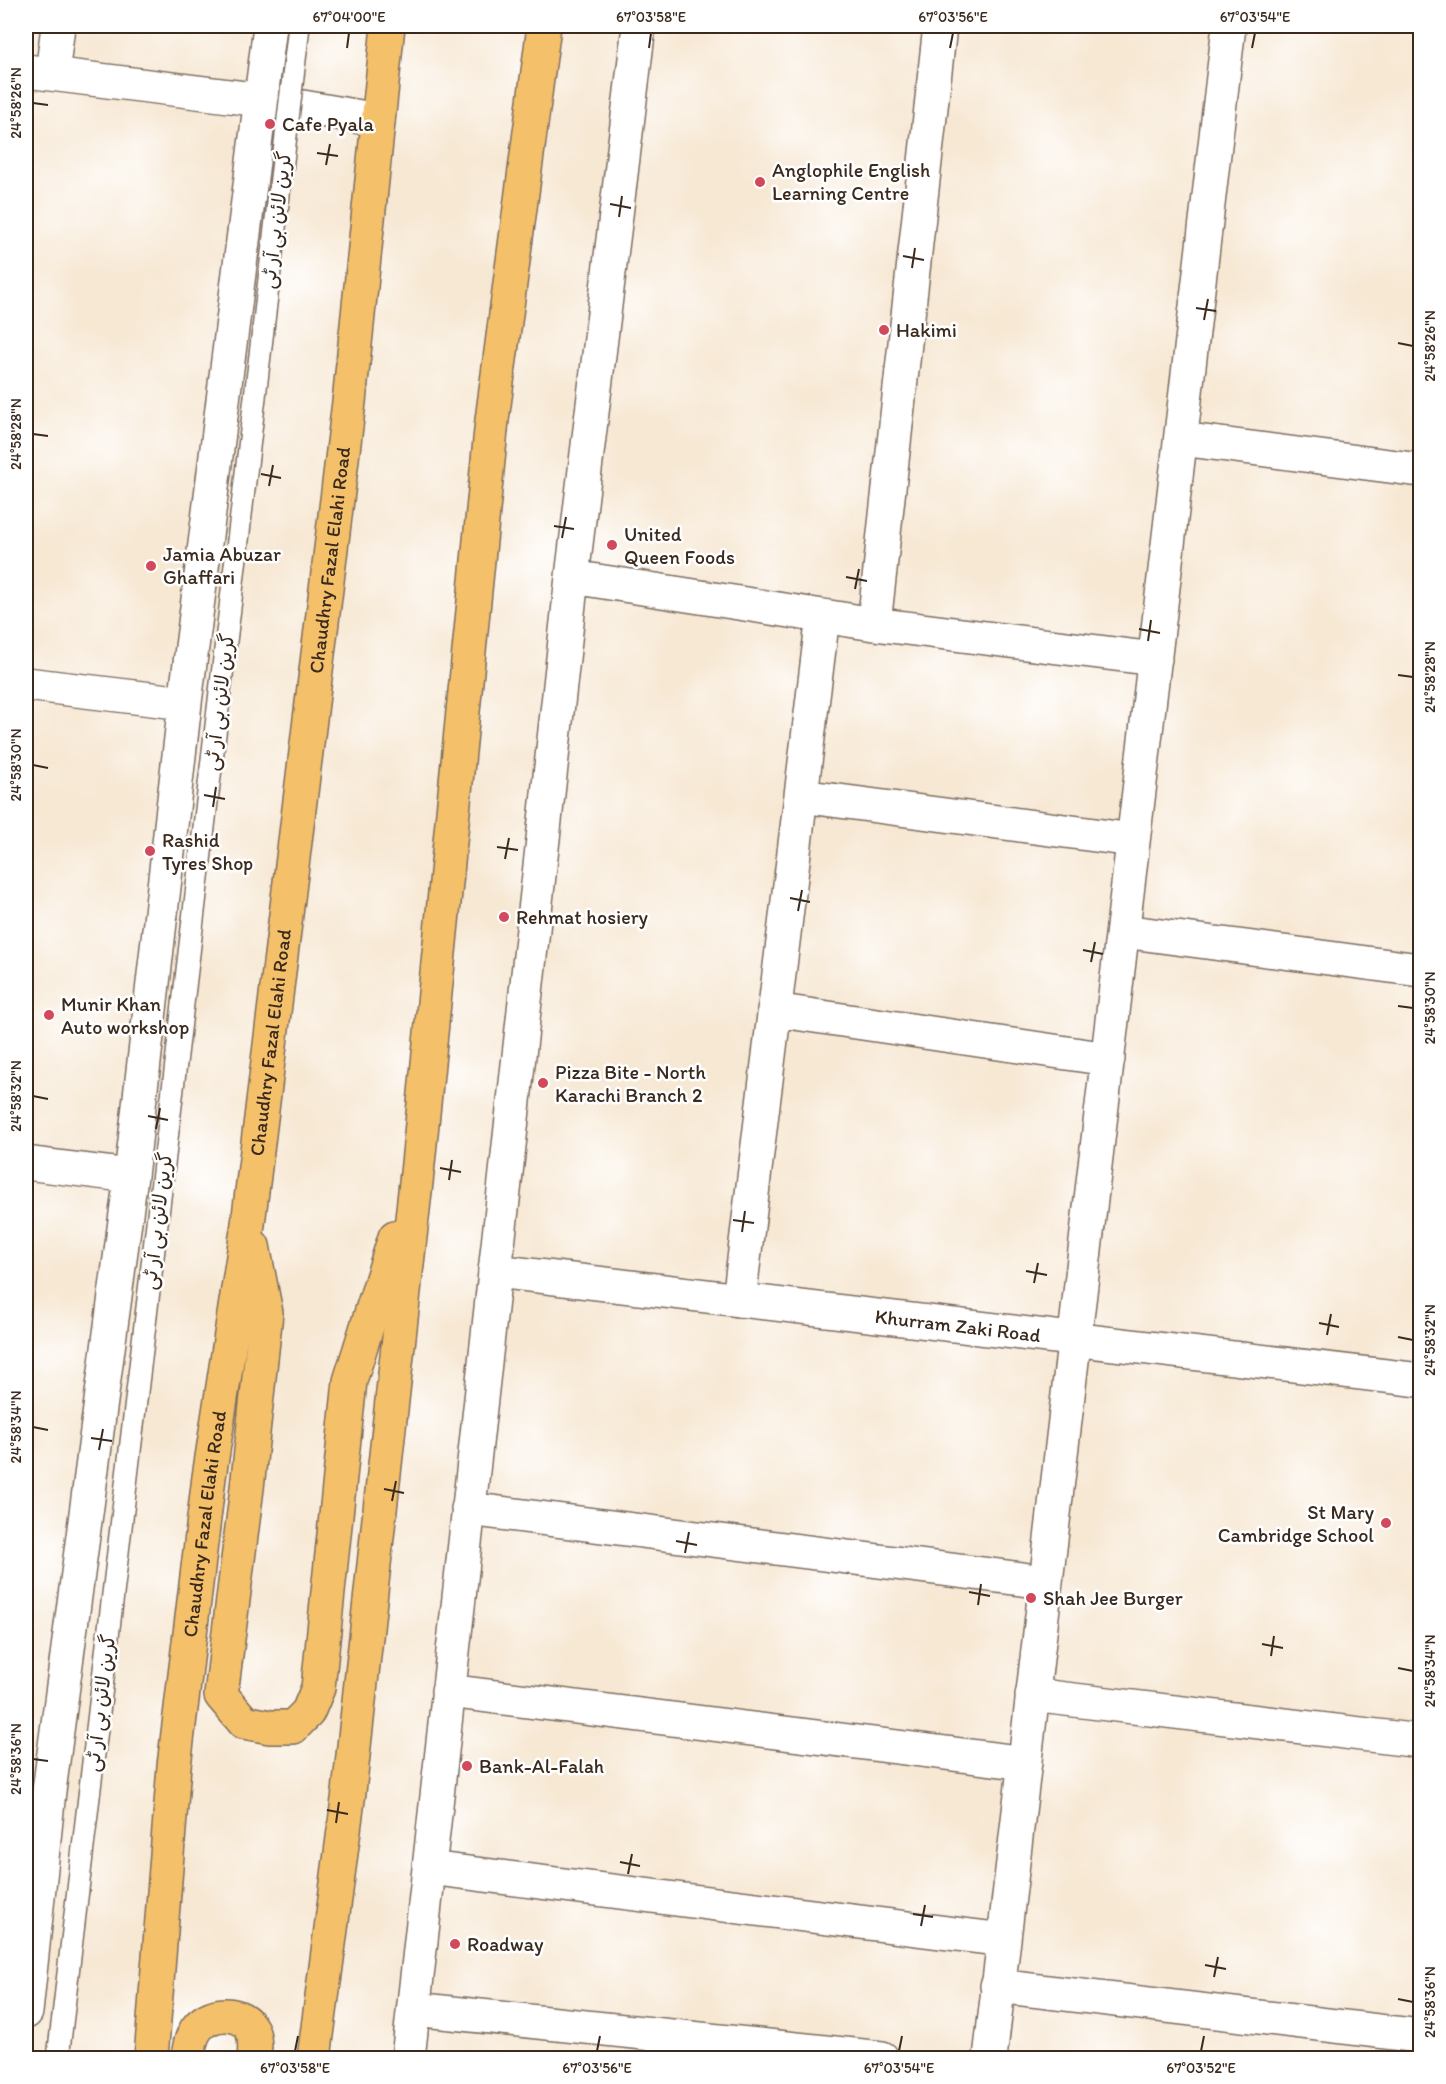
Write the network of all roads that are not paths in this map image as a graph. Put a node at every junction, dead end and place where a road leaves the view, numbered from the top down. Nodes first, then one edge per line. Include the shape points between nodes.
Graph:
1 (58, 26) edge
2 (270, 26) edge
3 (299, 26) edge
4 (388, 26) edge
5 (544, 26) edge
6 (639, 26) edge
7 (940, 26) edge
8 (1229, 26) edge
9 (39, 73) edge
10 (262, 100) junction
11 (378, 120) junction
12 (1180, 439) junction
13 (1420, 470) edge
14 (572, 578) junction
15 (823, 616) junction
16 (874, 624) junction
17 (1155, 659) junction
18 (26, 684) edge
19 (185, 703) junction
20 (801, 795) junction
21 (1133, 840) junction
22 (1123, 931) junction
23 (1420, 970) edge
24 (774, 1010) junction
25 (1108, 1059) junction
26 (26, 1163) edge
27 (418, 1164) junction
28 (131, 1176) junction
29 (248, 1224) junction
30 (495, 1272) junction
31 (739, 1300) junction
32 (1075, 1339) junction
33 (1420, 1380) edge
34 (468, 1509) junction
35 (1045, 1582) junction
36 (448, 1691) junction
37 (1032, 1695) junction
38 (1420, 1741) edge
39 (1025, 1763) junction
40 (37, 1789) edge
41 (429, 1868) junction
42 (1004, 1940) junction
43 (998, 1986) junction
44 (414, 2009) junction
45 (26, 2012) edge
46 (1420, 2036) edge
47 (58, 2058) edge
48 (151, 2058) edge
49 (188, 2058) edge
50 (254, 2058) edge
51 (314, 2058) edge
52 (408, 2058) edge
53 (882, 2058) edge
54 (990, 2058) edge

1 - 9 street
2 - 10 street
3 - 47 lane, گرین لائن بی آر ٹی, bridge
4 - 11 main road, Chaudhry Fazal Elahi Road
5 - 27 main road via 492,420
6 - 14 street
7 - 16 street
8 - 12 street
9 - 10 street
10 - 11 street
10 - 19 street
11 - 29 main road, Chaudhry Fazal Elahi Road via 347,414
12 - 13 street
12 - 17 street
14 - 15 street
14 - 30 street
15 - 16 street
15 - 20 street
16 - 17 street
17 - 21 street
18 - 19 street
19 - 28 street
20 - 21 street
20 - 24 street
21 - 22 street
22 - 23 street
22 - 25 street
24 - 25 street
24 - 31 street
25 - 32 street
26 - 28 street
27 - 29 main road via 350,1381 318,1688 308,1712 293,1726 244,1722 221,1695 266,1313
27 - 51 main road via 349,1792
28 - 40 street
29 - 48 main road, Chaudhry Fazal Elahi Road via 209,1478 174,1766
30 - 31 street, Khurram Zaki Road
30 - 34 street
31 - 32 street, Khurram Zaki Road
32 - 33 street, Khurram Zaki Road
32 - 35 street
34 - 35 street
34 - 36 street
35 - 37 street
36 - 39 street
36 - 41 street
37 - 38 street
37 - 39 street
39 - 42 street
40 - 45 street
41 - 42 street
41 - 44 street
42 - 43 street
43 - 46 street
43 - 54 street
44 - 52 street
44 - 53 street
49 - 50 main road via 198,2027 214,2017 230,2015 242,2019 251,2029 256,2044

